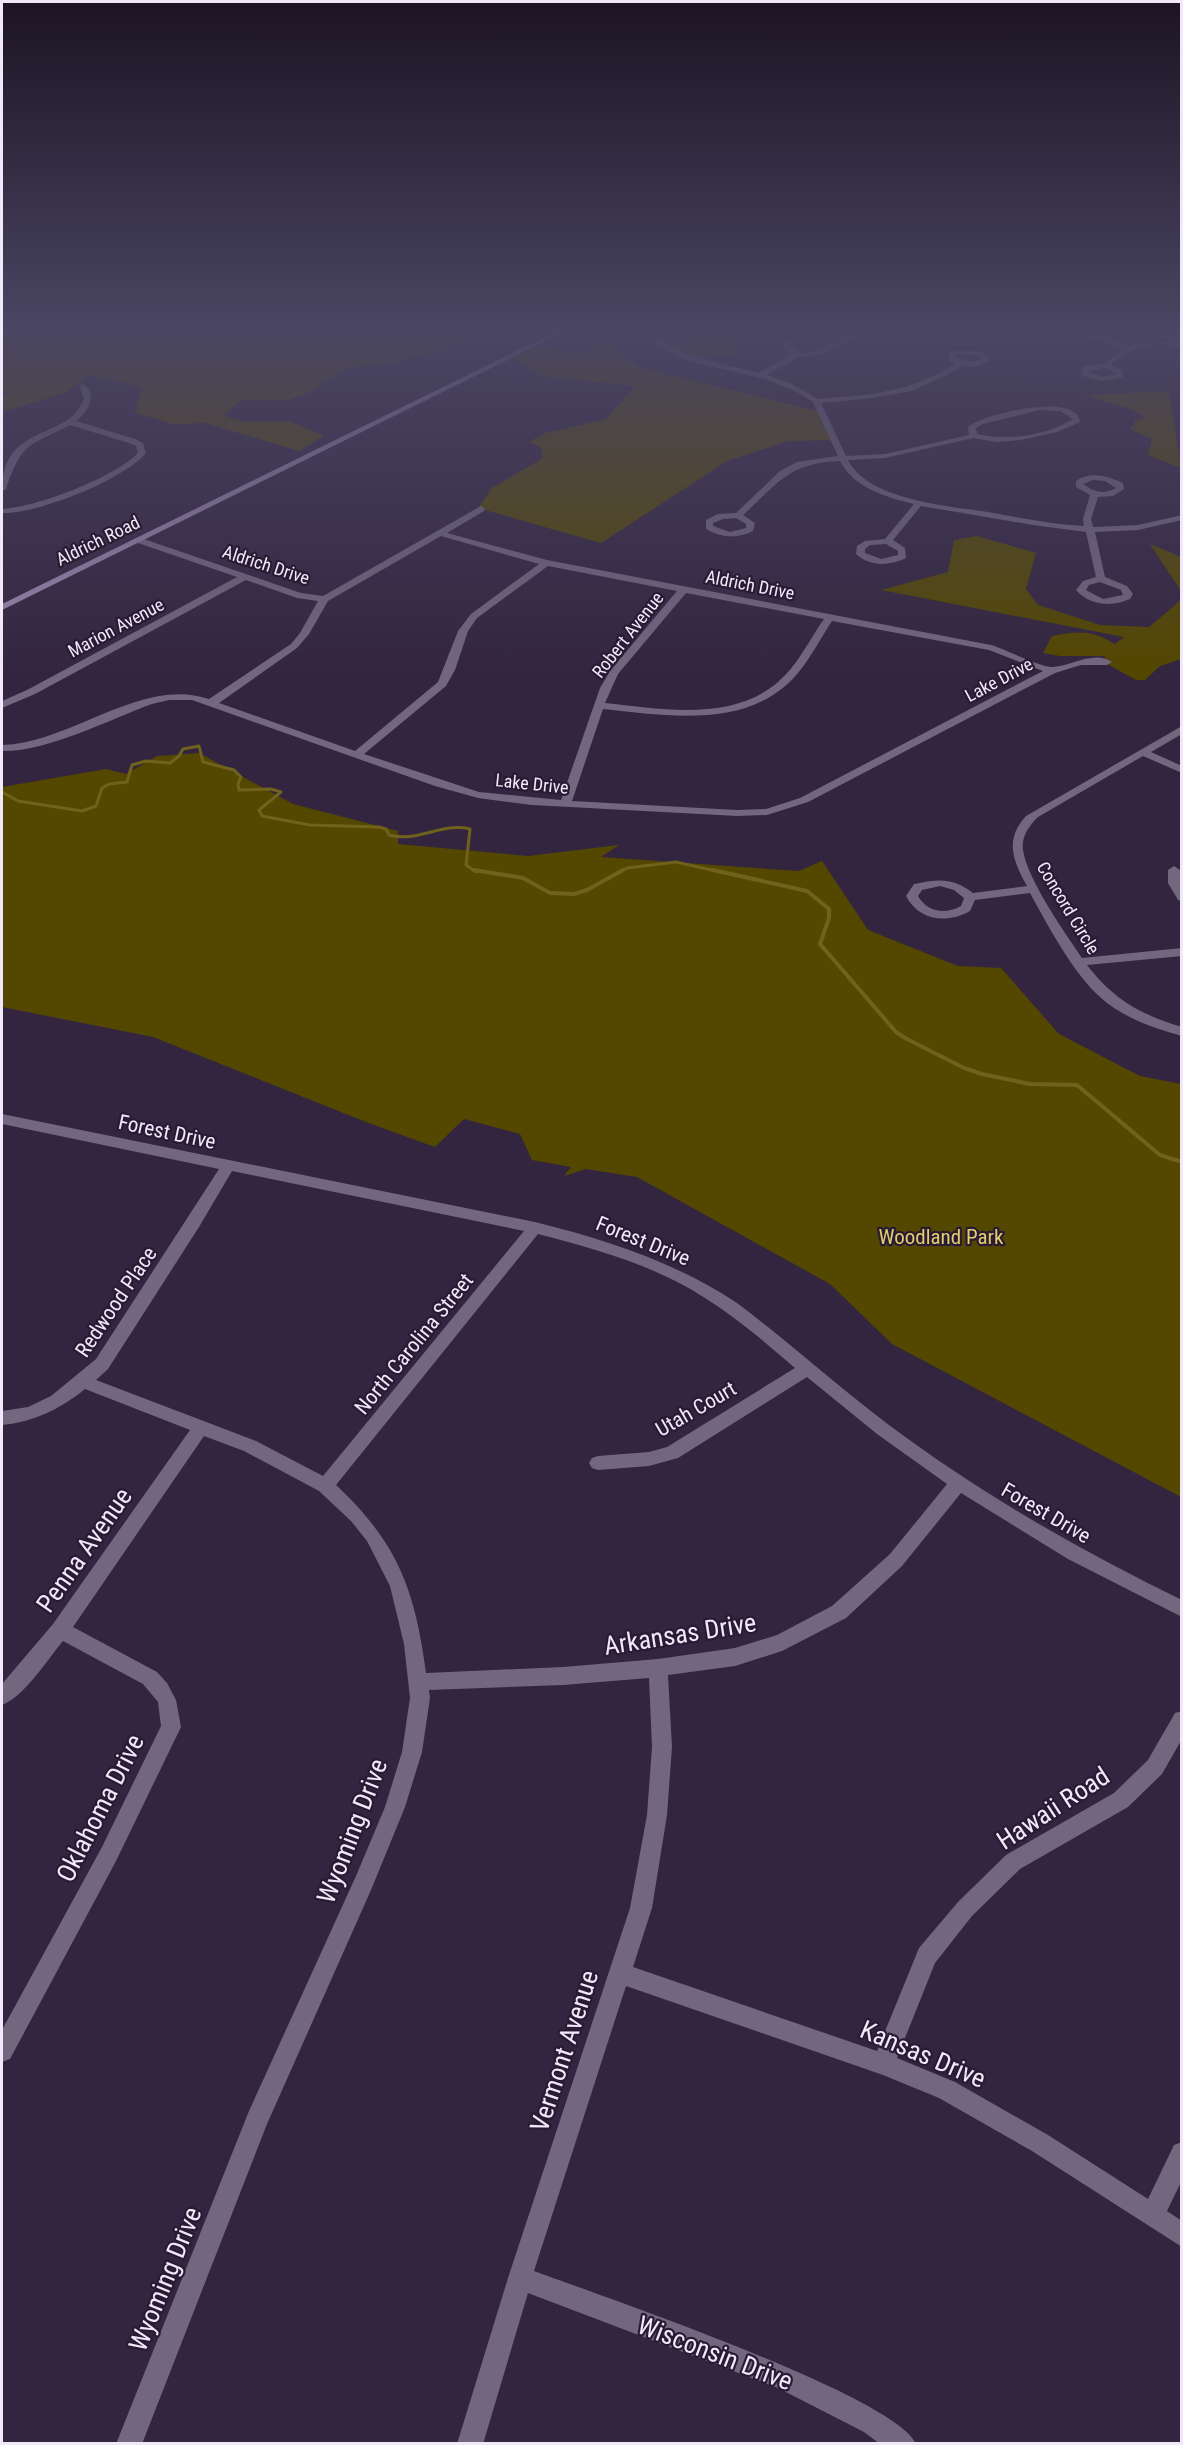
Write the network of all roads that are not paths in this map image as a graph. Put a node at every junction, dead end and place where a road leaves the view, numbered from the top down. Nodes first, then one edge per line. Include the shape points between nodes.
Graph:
1 (25, 444) edge
2 (138, 444) edge
3 (333, 444) edge
4 (836, 444) edge
5 (938, 444) edge
6 (843, 458) junction
7 (2, 489) edge
8 (1094, 495) dead end
9 (919, 502) junction
10 (481, 509) dead end
11 (2, 511) edge
12 (738, 515) dead end
13 (1182, 517) edge
14 (1168, 522) junction
15 (1089, 529) junction
16 (1182, 529) edge
17 (442, 534) junction
18 (138, 540) junction
19 (888, 541) dead end
20 (546, 563) junction
21 (245, 577) junction
22 (1101, 579) dead end
23 (684, 590) junction
24 (324, 599) junction
25 (2, 607) edge
26 (830, 617) junction
27 (1107, 662) dead end
28 (1051, 671) junction
29 (211, 703) junction
30 (2, 705) edge
31 (598, 705) junction
32 (1182, 729) edge
33 (2, 748) edge
34 (1142, 752) junction
35 (357, 754) junction
36 (1182, 770) edge
37 (565, 804) junction
38 (1174, 870) dead end
39 (1034, 889) junction
40 (970, 897) dead end
41 (1182, 897) edge
42 (1182, 952) edge
43 (1079, 962) junction
44 (1182, 1032) edge
45 (2, 1119) edge
46 (228, 1166) junction
47 (535, 1228) junction
48 (808, 1368) junction
49 (84, 1382) junction
50 (2, 1418) edge
51 (201, 1427) junction
52 (598, 1463) dead end
53 (958, 1484) junction
54 (325, 1486) junction
55 (1182, 1609) edge
56 (60, 1630) junction
57 (658, 1668) junction
58 (418, 1682) junction
59 (2, 1696) edge
60 (1182, 1720) edge
61 (620, 1973) junction
62 (2, 2051) edge
63 (883, 2064) junction
64 (1182, 2152) edge
65 (1152, 2216) junction
66 (1182, 2235) edge
67 (520, 2278) junction
68 (129, 2444) edge
69 (470, 2444) edge
70 (903, 2444) edge

1 - 7 street
2 - 11 street via 142,453 129,465 42,504
3 - 18 main road, Aldrich Road
4 - 6 street
5 - 6 street via 896,454
6 - 9 street via 852,473 866,483
6 - 12 street via 811,461 787,470
8 - 15 street via 1087,514
9 - 15 street
9 - 19 street
10 - 17 street, Aldrich Drive
13 - 14 street
14 - 15 street via 1137,528
14 - 16 street
15 - 22 street
17 - 20 street, Aldrich Drive
17 - 24 street, Aldrich Drive
18 - 21 street, Aldrich Drive
18 - 25 main road, Aldrich Road
20 - 23 street, Aldrich Drive
20 - 35 street via 472,618 442,684
21 - 24 street, Aldrich Drive via 300,596
21 - 30 street, Marion Avenue
23 - 26 street, Aldrich Drive
23 - 31 street, Robert Avenue via 614,673
24 - 29 street via 294,646
26 - 28 street, Aldrich Drive via 991,648
26 - 31 street via 787,679 756,699 733,707 688,712
27 - 28 street, Lake Drive via 1080,662
28 - 37 street, Lake Drive via 781,809 737,813
29 - 33 street, Lake Drive via 192,698 161,698 37,744
29 - 35 street, Lake Drive
31 - 37 street, Robert Avenue
32 - 34 street, Concord Circle
34 - 36 street
34 - 39 street, Concord Circle via 1029,819 1019,835 1017,848
35 - 37 street, Lake Drive via 478,795
38 - 41 street via 1174,883
39 - 40 street
39 - 43 street, Concord Circle
42 - 43 street
43 - 44 street, Concord Circle via 1112,1000 1138,1016
45 - 46 street, Forest Drive
46 - 47 street, Forest Drive
46 - 49 street, Redwood Place via 102,1364
47 - 48 street, Forest Drive via 589,1240 699,1287 730,1306
47 - 54 street, North Carolina Street
48 - 52 street, Utah Court via 672,1453
48 - 53 street, Forest Drive
49 - 50 street, Redwood Place via 39,1410
49 - 51 street, Wyoming Drive
51 - 54 street, Wyoming Drive via 285,1462
51 - 56 street, Penna Avenue
53 - 55 street, Forest Drive via 1048,1539
53 - 57 street, Arkansas Drive via 896,1560 839,1612 782,1642 735,1657
54 - 58 street, Wyoming Drive via 373,1536 399,1585
56 - 59 street, Penna Avenue
56 - 62 street, Oklahoma Drive via 150,1678 162,1689 171,1708 171,1727 109,1854
57 - 58 street, Arkansas Drive
57 - 61 street, Vermont Avenue via 662,1747 657,1815 641,1908
58 - 68 street, Wyoming Drive via 420,1698 412,1752 394,1807 364,1883 257,2119
60 - 63 street, Hawaii Road via 1155,1767 1121,1800 1013,1862 965,1909 927,1956
61 - 63 street, Kansas Drive
61 - 67 street, Vermont Avenue
63 - 65 street, Kansas Drive via 947,2090 1040,2143
64 - 65 street
65 - 66 street, Kansas Drive
67 - 69 street, Vermont Avenue
67 - 70 street, Wisconsin Drive via 784,2378 873,2422

